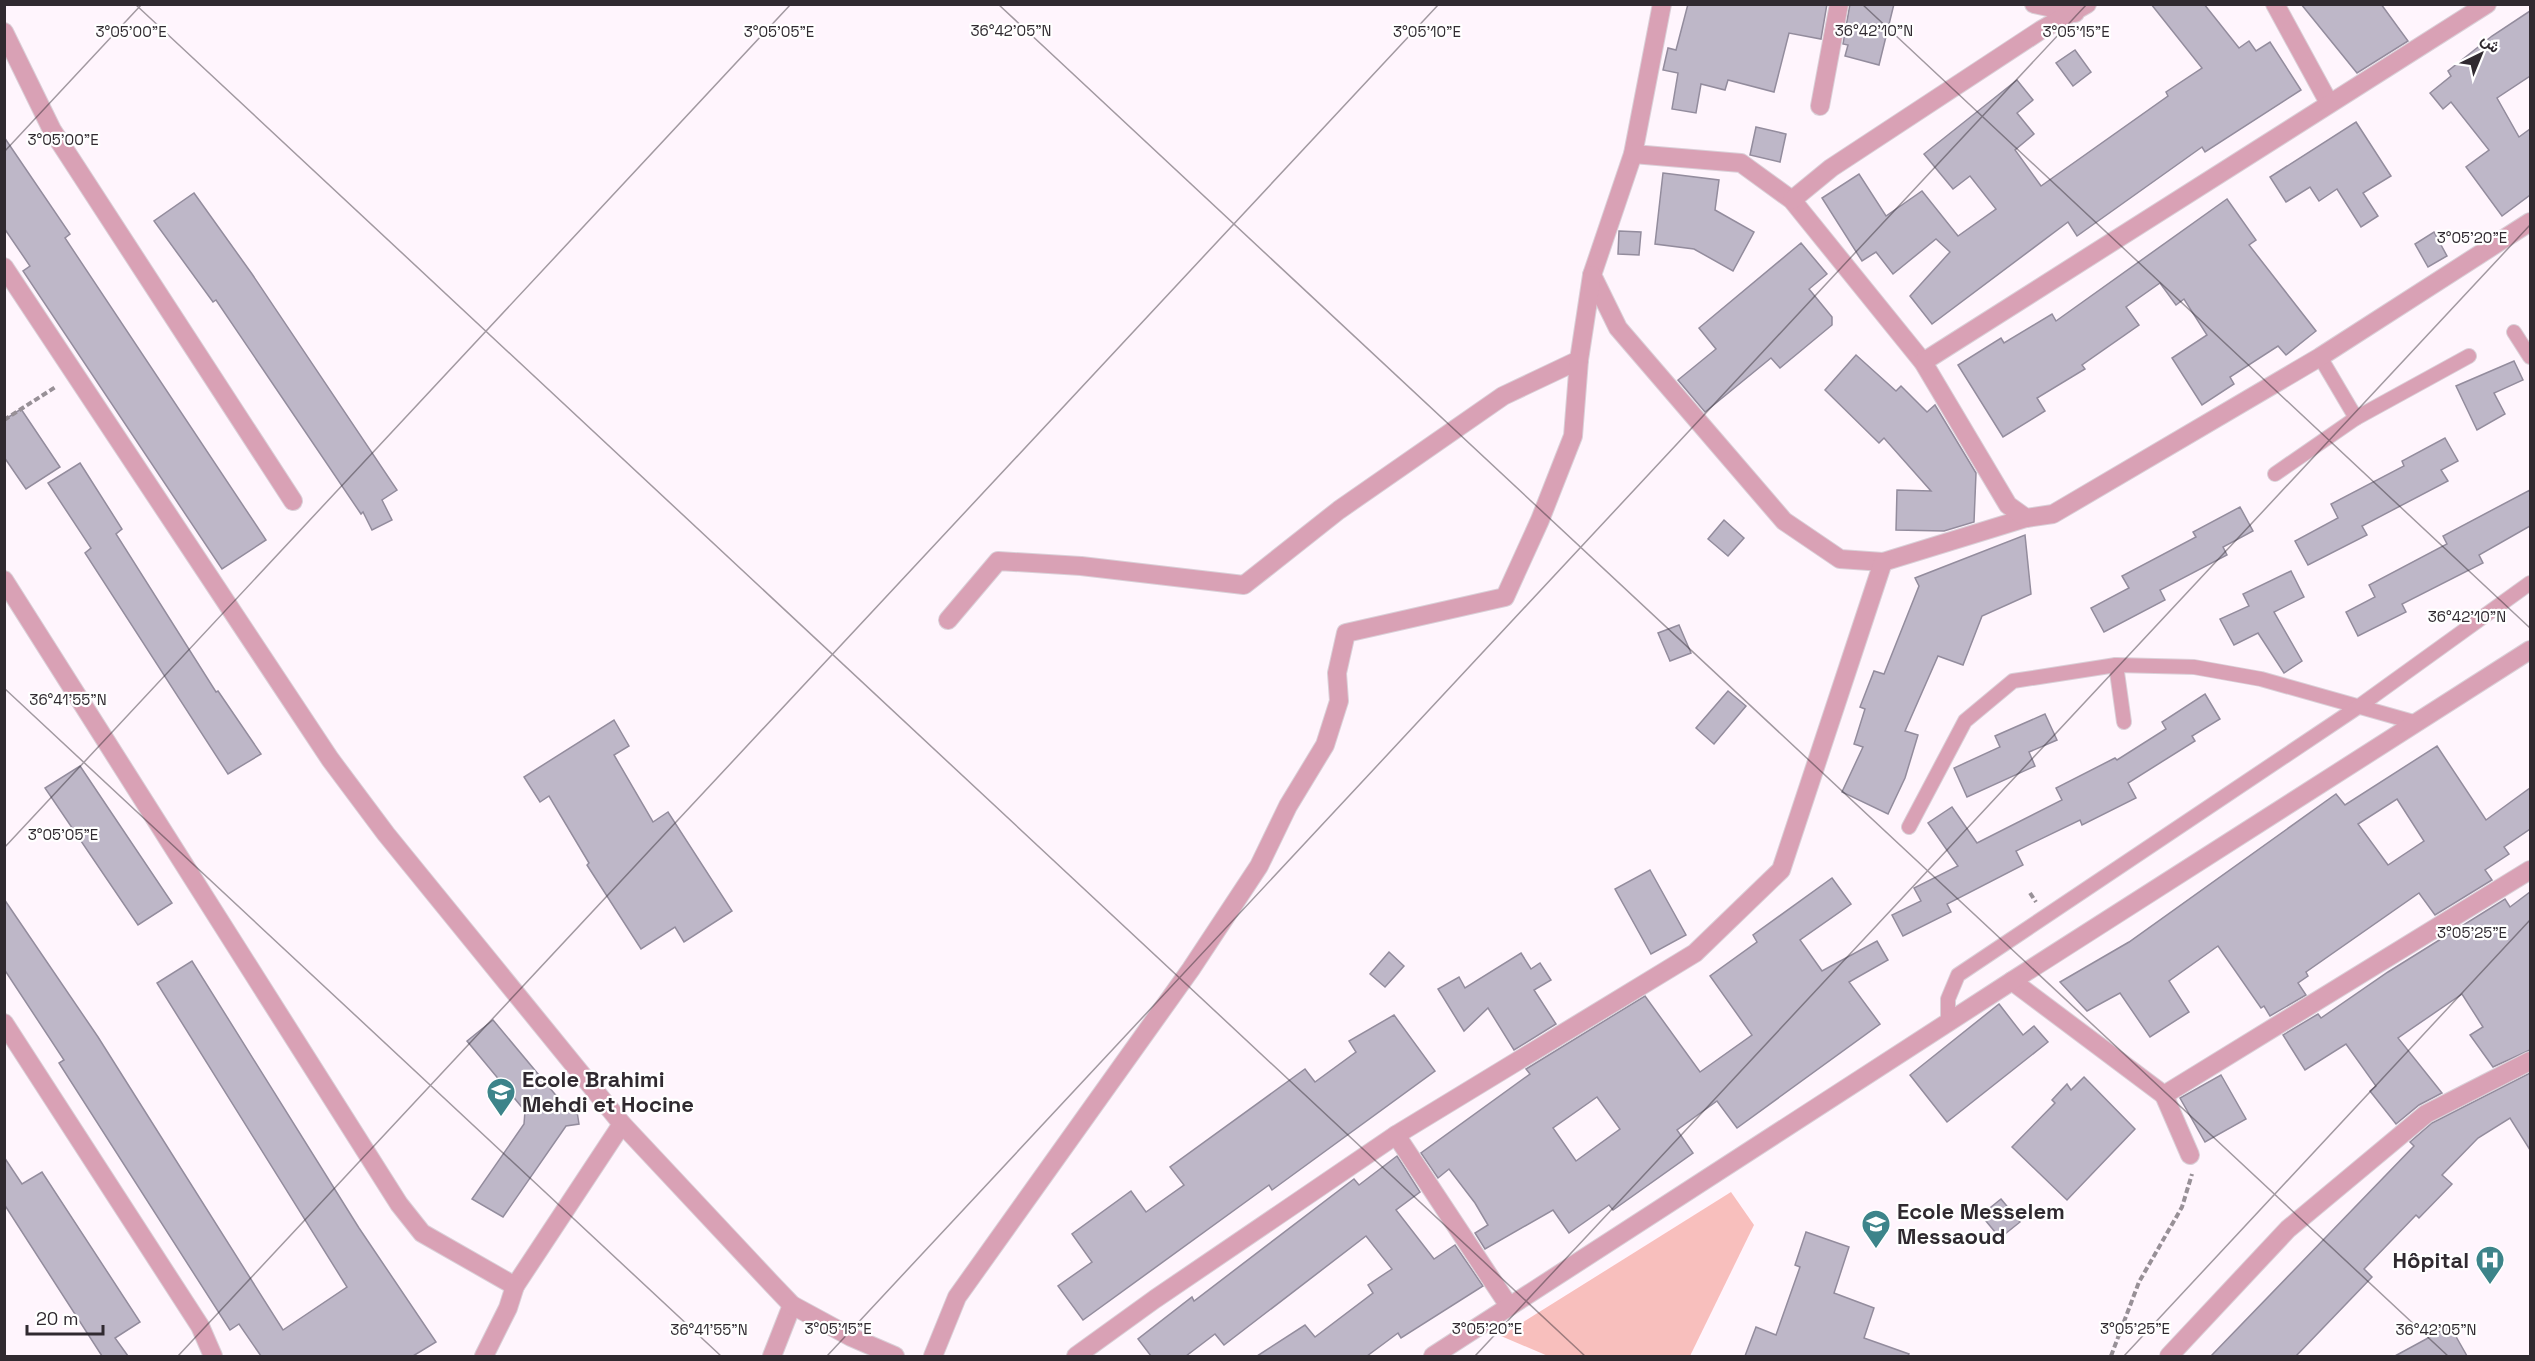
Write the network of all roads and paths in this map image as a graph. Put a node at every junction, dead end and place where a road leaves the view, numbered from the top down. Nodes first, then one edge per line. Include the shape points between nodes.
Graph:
1 (1662, 4) edge
2 (1839, 4) edge
3 (2034, 4) edge
4 (2276, 4) edge
5 (2487, 4) edge
6 (2081, 9) edge
7 (4, 32) edge
8 (2329, 103) junction
9 (1820, 106) dead end
10 (1633, 154) junction
11 (1792, 200) junction
12 (2530, 222) edge
13 (4, 267) edge
14 (1592, 274) junction
15 (2514, 332) dead end
16 (2469, 356) dead end
17 (2320, 357) junction
18 (2530, 357) edge
19 (1579, 360) junction
20 (1923, 362) junction
21 (76, 373) junction
22 (2356, 418) junction
23 (4, 420) edge
24 (2275, 474) dead end
25 (293, 501) dead end
26 (2026, 518) junction
27 (1882, 562) junction
28 (4, 580) edge
29 (2530, 583) edge
30 (948, 621) dead end
31 (2530, 650) edge
32 (2116, 665) junction
33 (2358, 706) junction
34 (2124, 722) dead end
35 (2417, 723) junction
36 (1909, 826) dead end
37 (2530, 870) edge
38 (2012, 981) junction
39 (4, 1023) edge
40 (1948, 1023) junction
41 (2530, 1062) edge
42 (2164, 1095) junction
43 (622, 1124) junction
44 (1396, 1135) junction
45 (2190, 1155) joint
46 (515, 1286) junction
47 (792, 1305) junction
48 (1509, 1306) junction
49 (213, 1356) edge
50 (484, 1356) edge
51 (772, 1356) edge
52 (896, 1356) edge
53 (933, 1356) edge
54 (1076, 1356) edge
55 (1432, 1356) edge
56 (2111, 1356) edge
57 (2169, 1356) edge

1 - 10 street
2 - 9 street
3 - 6 street
4 - 8 street
5 - 8 street
6 - 11 street via 2042,30 1832,168
7 - 25 street via 52,130
8 - 20 street
10 - 11 street via 1742,163
10 - 14 street
11 - 20 street
12 - 17 street
13 - 21 street
14 - 19 street
14 - 27 street via 1618,328 1785,521 1840,559
15 - 18 lane
16 - 22 lane
17 - 22 lane
17 - 26 street via 2053,514
19 - 30 street via 1503,396 1339,510 1244,585 1081,566 998,561
19 - 53 street via 1573,436 1505,597 1346,633 1338,673 1339,701 1325,745 1288,806 1259,867 957,1297
20 - 26 street via 2008,505
21 - 23 path
21 - 43 street via 330,759 386,834
22 - 24 lane
26 - 27 street
27 - 44 street via 1781,870 1695,952
28 - 46 street via 399,1204 422,1233
29 - 33 lane
31 - 35 street
32 - 33 lane via 2194,667 2261,679
32 - 34 lane
32 - 36 lane via 2013,681 1965,721
33 - 35 lane
33 - 40 lane via 1958,975 1948,999
35 - 38 street
37 - 42 street
38 - 40 street
38 - 42 street
39 - 49 street via 200,1326
40 - 48 street
41 - 57 street via 2426,1114 2288,1229
42 - 45 street
43 - 46 street
43 - 47 street
44 - 48 street
44 - 54 street
45 - 56 path via 2192,1176 2182,1207 2139,1282
46 - 50 street
47 - 51 street
47 - 52 street
48 - 55 street

